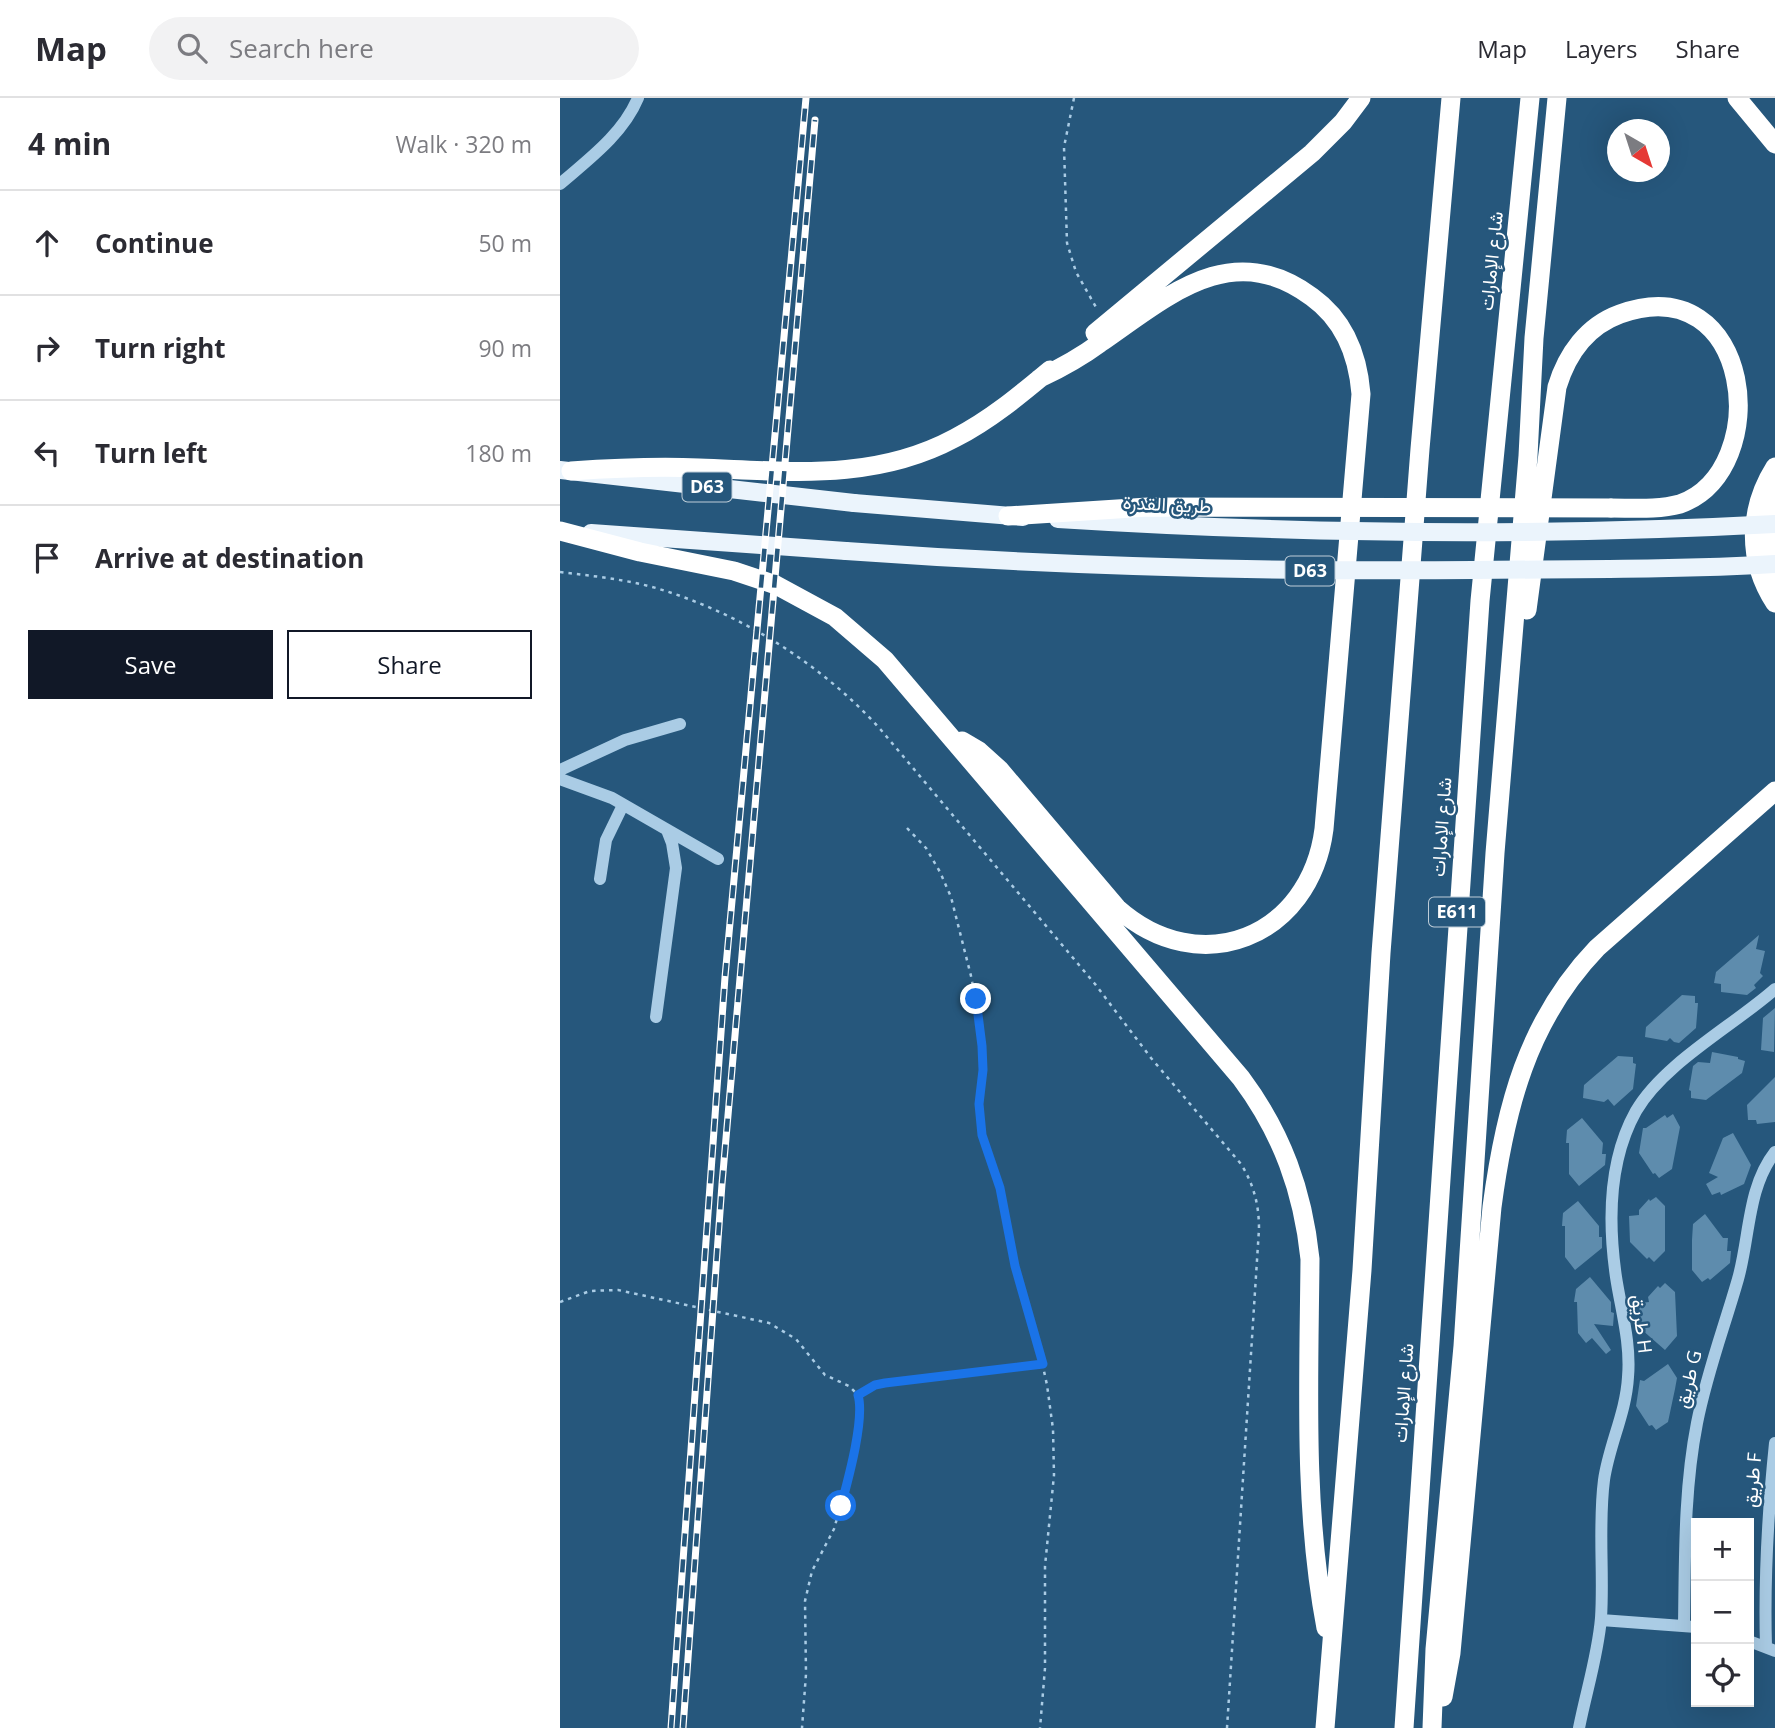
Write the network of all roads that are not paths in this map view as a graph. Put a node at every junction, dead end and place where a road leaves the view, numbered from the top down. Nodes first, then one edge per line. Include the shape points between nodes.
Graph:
1 (638, 98) edge
2 (1361, 98) edge
3 (1451, 98) edge
4 (1530, 98) edge
5 (1557, 98) edge
6 (1737, 98) edge
7 (1775, 144) edge
8 (560, 184) edge
9 (1040, 379) junction
10 (1775, 467) edge
11 (566, 471) edge
12 (1775, 493) edge
13 (1008, 516) junction
14 (1775, 524) edge
15 (560, 531) edge
16 (1775, 564) edge
17 (1775, 574) edge
18 (1775, 603) edge
19 (680, 724) dead end
20 (949, 735) junction
21 (560, 770) edge
22 (560, 779) edge
23 (1775, 791) edge
24 (623, 805) junction
25 (667, 830) junction
26 (1495, 853) junction
27 (718, 859) dead end
28 (600, 879) dead end
29 (1775, 989) edge
30 (656, 1017) dead end
31 (1775, 1152) edge
32 (1775, 1443) edge
33 (1601, 1620) junction
34 (1690, 1626) edge
35 (1754, 1643) edge
36 (1771, 1648) edge
37 (1331, 1654) junction
38 (1325, 1728) edge
39 (1404, 1728) edge
40 (1433, 1728) edge
41 (1580, 1728) edge

1 - 8 street via 619,129
2 - 9 highway via 1312,153
3 - 37 highway via 1381,953 1362,1270
4 - 39 highway, شارع الإمارات / E611 via 1480,601
5 - 26 highway
6 - 7 highway
9 - 11 highway via 987,420 953,439 881,465 804,472 667,467
9 - 20 highway via 1177,289 1218,275 1261,275 1289,283 1321,304 1345,334 1357,363 1361,394 1324,829 1316,868 1295,902 1264,928 1237,940 1208,944 1168,939 1132,922 999,769 979,751
10 - 18 highway via 1760,496 1754,542 1760,572
11 - 13 main road, طريق القدرة / D63, bridge
12 - 17 highway via 1767,534
13 - 14 main road, طريق القدرة / D63, bridge via 1386,532
13 - 26 highway, bridge via 1148,507 1611,508 1667,507 1694,500 1737,466 1755,415 1750,374 1738,350 1708,322 1683,311 1656,307 1616,315 1582,339 1566,361 1557,387 1528,600 1513,796
15 - 16 main road, D63, bridge via 1055,564 1265,570 1682,569
15 - 20 highway via 734,570 796,594 870,645
19 - 21 street via 625,740
20 - 37 highway via 1241,1078 1284,1150 1302,1203 1309,1250 1312,1507
22 - 24 street
23 - 40 highway via 1581,965 1542,1022 1518,1081 1493,1195 1451,1653
24 - 25 street
24 - 28 street via 606,840
25 - 27 street
25 - 30 street via 676,868
26 - 40 highway via 1464,1333 1435,1649
29 - 33 street, طريق H via 1662,1079 1637,1110 1620,1146 1611,1236 1628,1346 1628,1377 1605,1478
31 - 34 street, طريق G via 1753,1200 1738,1279 1708,1370 1696,1426 1689,1483
32 - 36 street, طريق F via 1767,1542
33 - 34 street
33 - 41 street, طريق H
35 - 36 street
37 - 38 highway

